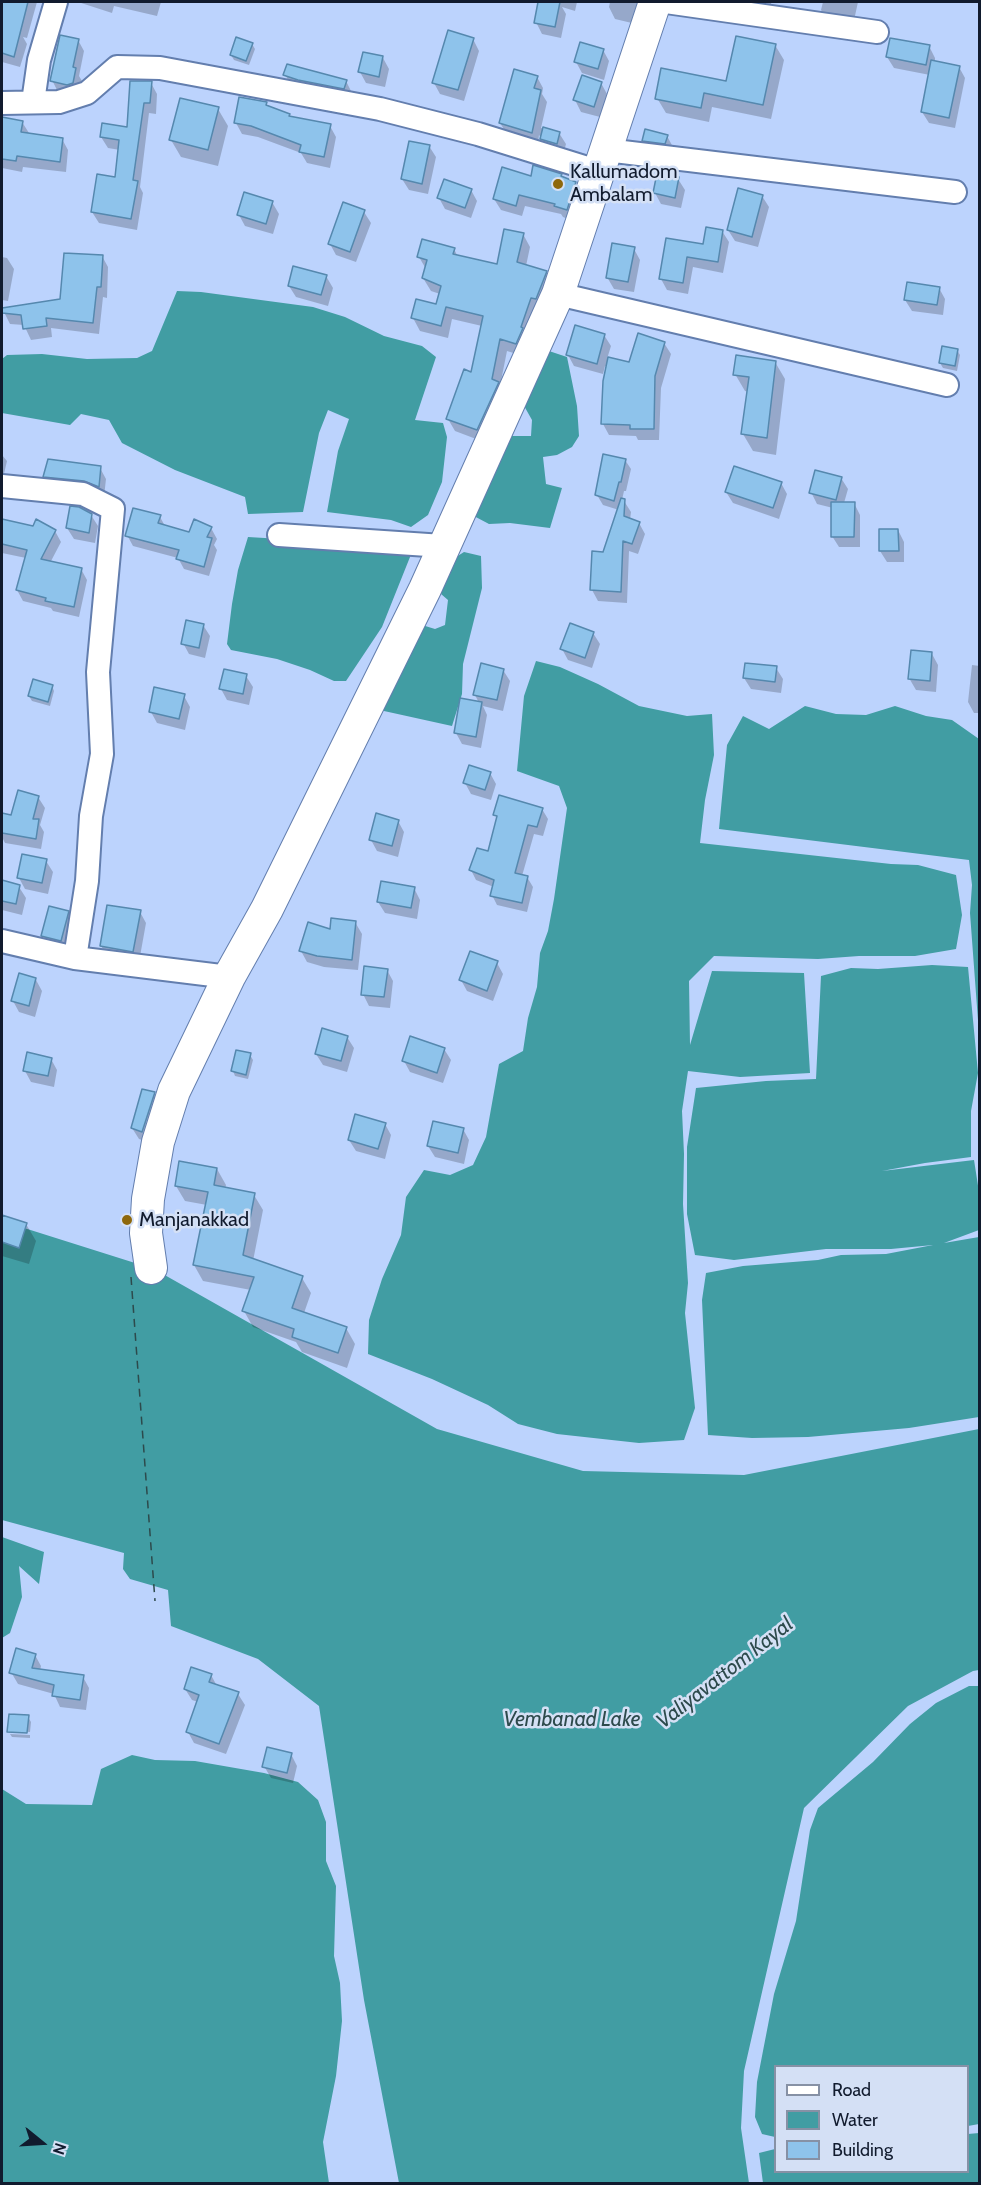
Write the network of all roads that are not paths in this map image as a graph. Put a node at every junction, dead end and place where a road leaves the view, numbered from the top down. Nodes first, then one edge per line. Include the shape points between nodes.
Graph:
1 (56, 2) edge
2 (655, 2) edge
3 (666, 2) edge
4 (877, 32) dead end
5 (33, 102) junction
6 (2, 103) edge
7 (603, 161) junction
8 (955, 192) dead end
9 (558, 294) junction
10 (947, 385) dead end
11 (2, 486) edge
12 (279, 535) dead end
13 (443, 546) junction
14 (2, 941) edge
15 (75, 958) junction
16 (229, 977) junction
17 (151, 1268) dead end

1 - 5 street via 39,60
2 - 7 street
3 - 4 street
5 - 6 street
5 - 7 street via 59,102 87,93 117,67 160,68 380,110
7 - 8 street
7 - 9 street
9 - 10 street
9 - 13 street
11 - 15 street via 83,494 113,509 98,672 102,754
12 - 13 street
13 - 16 street via 267,909
14 - 15 street
15 - 16 street
16 - 17 street via 174,1091 158,1142 146,1233

